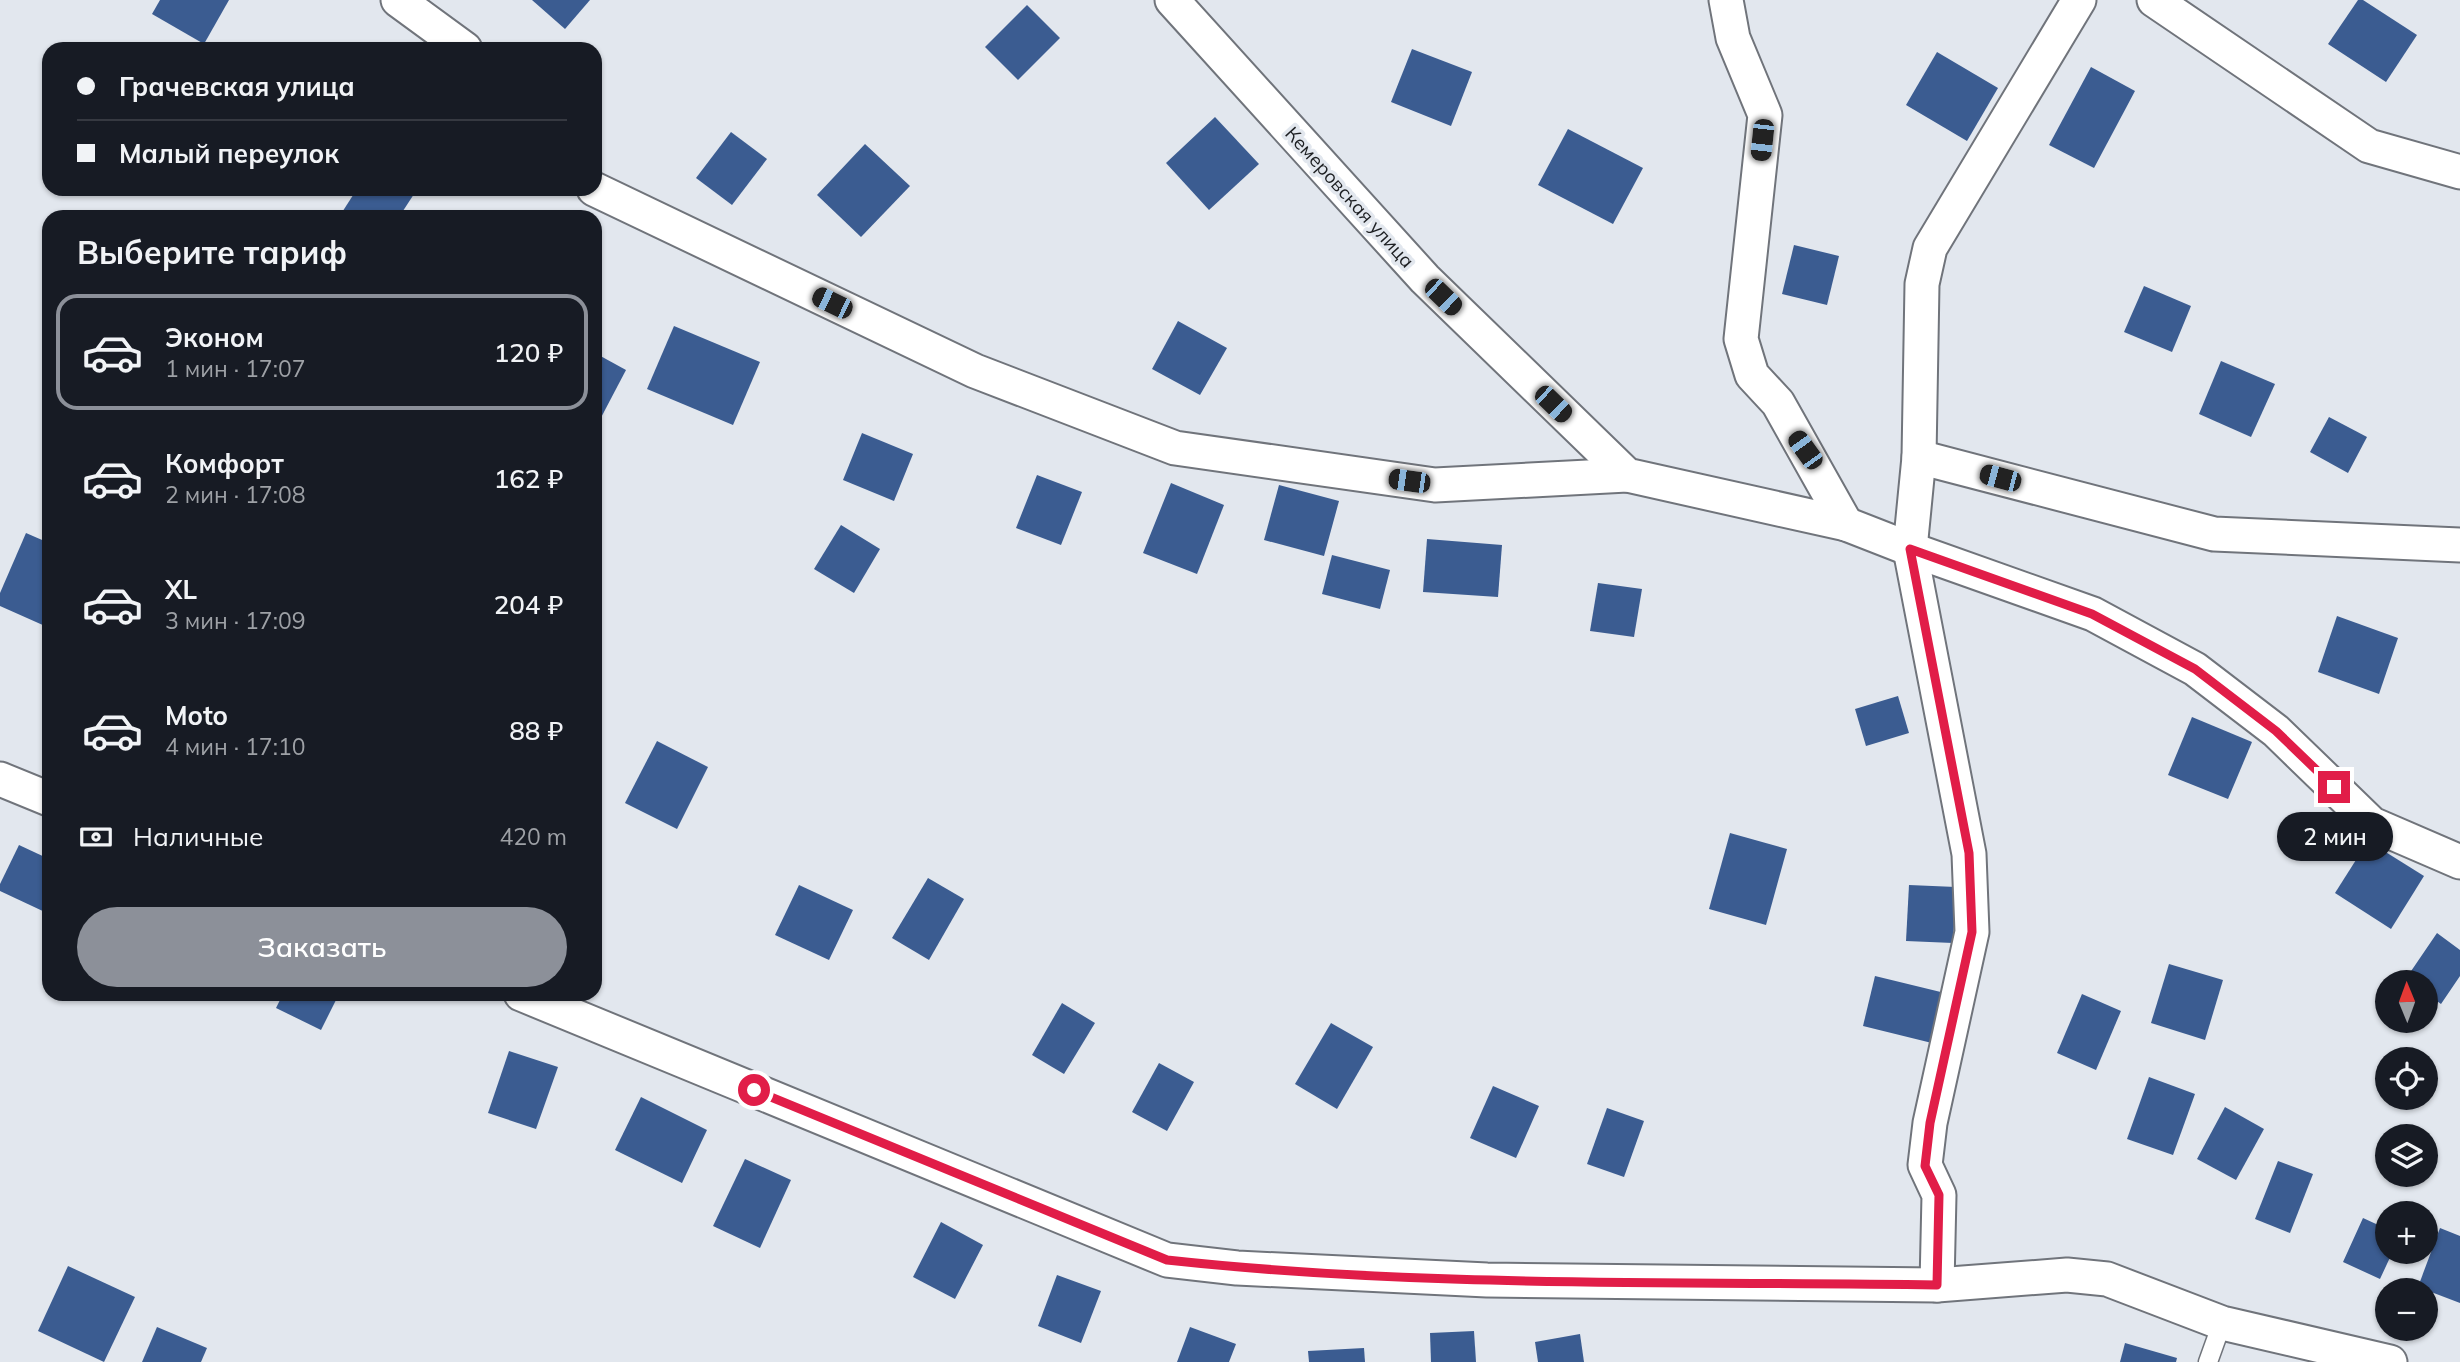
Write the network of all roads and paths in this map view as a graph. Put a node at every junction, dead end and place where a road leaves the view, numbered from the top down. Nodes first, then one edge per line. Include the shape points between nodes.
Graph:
1 (398, 0) edge
2 (1172, 0) edge
3 (1727, 0) edge
4 (2079, 0) edge
5 (2154, 0) edge
6 (455, 42) edge
7 (2460, 172) edge
8 (602, 193) edge
9 (1919, 457) junction
10 (1627, 475) junction
11 (1846, 524) junction
12 (2460, 545) edge
13 (1910, 549) junction
14 (0, 779) edge
15 (42, 796) edge
16 (2460, 862) edge
17 (538, 1001) edge
18 (1937, 1285) junction
19 (2222, 1323) junction
20 (2208, 1362) edge
21 (2390, 1362) edge

1 - 6 street
2 - 10 street, Кемеровская улица via 1424,279
3 - 11 street via 1733,38 1765,115 1741,339 1752,375 1778,403
4 - 9 street via 1930,248 1922,284
5 - 7 street via 2369,146
8 - 10 street via 975,371 1175,448 1435,485
9 - 12 street via 2214,534
9 - 13 street
10 - 11 street
11 - 13 street
13 - 16 street via 2092,614 2195,669 2276,731 2372,824
13 - 18 street via 1969,853 1972,932 1930,1123 1925,1166 1939,1195
14 - 15 street
17 - 18 street via 1167,1260 1237,1268 1487,1280
18 - 19 street via 2067,1275 2107,1279
19 - 20 lane
19 - 21 street

